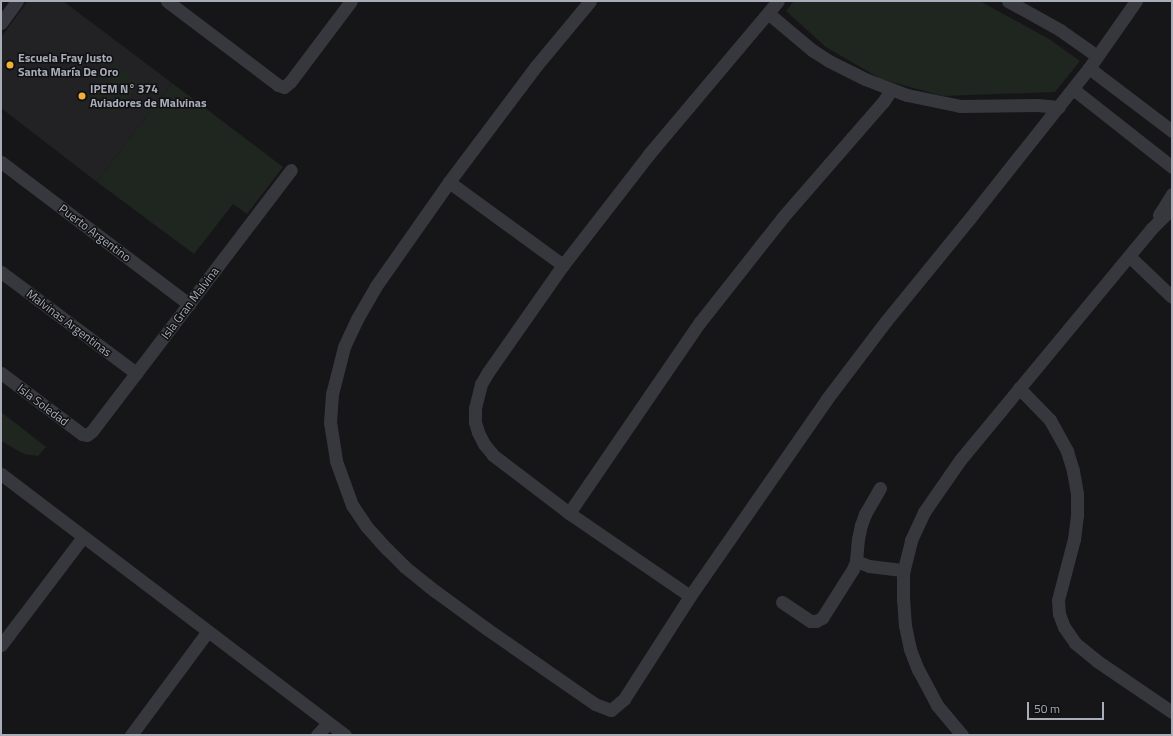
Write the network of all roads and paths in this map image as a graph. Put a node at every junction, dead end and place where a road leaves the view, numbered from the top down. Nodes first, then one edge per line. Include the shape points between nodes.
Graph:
1 (17, 1) edge
2 (168, 1) edge
3 (351, 1) edge
4 (590, 1) edge
5 (778, 1) edge
6 (1008, 1) edge
7 (1136, 1) edge
8 (769, 14) junction
9 (1, 23) edge
10 (1097, 56) junction
11 (1090, 68) junction
12 (1073, 89) junction
13 (891, 90) junction
14 (1059, 107) junction
15 (1172, 131) edge
16 (1, 162) edge
17 (1172, 167) edge
18 (291, 170) dead end
19 (449, 182) junction
20 (1172, 194) edge
21 (1172, 208) edge
22 (1151, 229) junction
23 (1129, 256) junction
24 (563, 266) junction
25 (1, 272) edge
26 (1172, 297) edge
27 (189, 304) junction
28 (1, 373) edge
29 (136, 373) junction
30 (1019, 388) junction
31 (87, 435) joint
32 (1, 474) edge
33 (880, 488) dead end
34 (569, 513) junction
35 (83, 537) junction
36 (856, 561) junction
37 (904, 570) junction
38 (690, 596) junction
39 (782, 602) dead end
40 (208, 631) junction
41 (1, 645) edge
42 (1172, 712) edge
43 (328, 722) junction
44 (131, 735) edge
45 (317, 735) edge
46 (345, 735) edge
47 (962, 735) edge

1 - 9 street
2 - 3 street via 284,87
4 - 19 street via 536,66
5 - 8 street
6 - 10 street via 1060,30
7 - 10 street
8 - 13 street via 829,61
8 - 24 street via 649,154
10 - 11 street
11 - 12 street
11 - 15 street
12 - 14 street
12 - 17 street
13 - 14 street via 924,100 960,106
13 - 34 street via 782,218 700,322
14 - 38 street via 858,356 751,505
16 - 27 street, Puerto Argentino
18 - 27 street, Isla Gran Malvina
19 - 24 street
19 - 38 street via 376,286 357,319 336,371 330,422 332,443 340,475 352,505 366,526 405,567 487,629 603,708 611,710 624,699
20 - 22 street
21 - 22 street
22 - 23 street
23 - 26 street
23 - 30 street
24 - 34 street via 481,384 475,408 475,422 484,444 494,455
25 - 29 street, Malvinas Argentinas
27 - 29 street, Isla Gran Malvina
28 - 31 street, Isla Soledad via 82,434
29 - 31 street, Isla Gran Malvina
30 - 37 street via 960,460 924,512 912,540
30 - 42 street via 1050,420 1067,451 1073,471 1077,515 1074,539 1058,600 1059,614 1064,627 1075,643 1097,661
32 - 35 street
33 - 36 street via 861,525
34 - 38 street
35 - 40 street
35 - 41 street
36 - 37 street via 869,566
36 - 39 street via 822,618 816,621 806,618
37 - 47 street via 904,620 910,649 937,705
40 - 43 street
40 - 44 street
43 - 45 street
43 - 46 street

